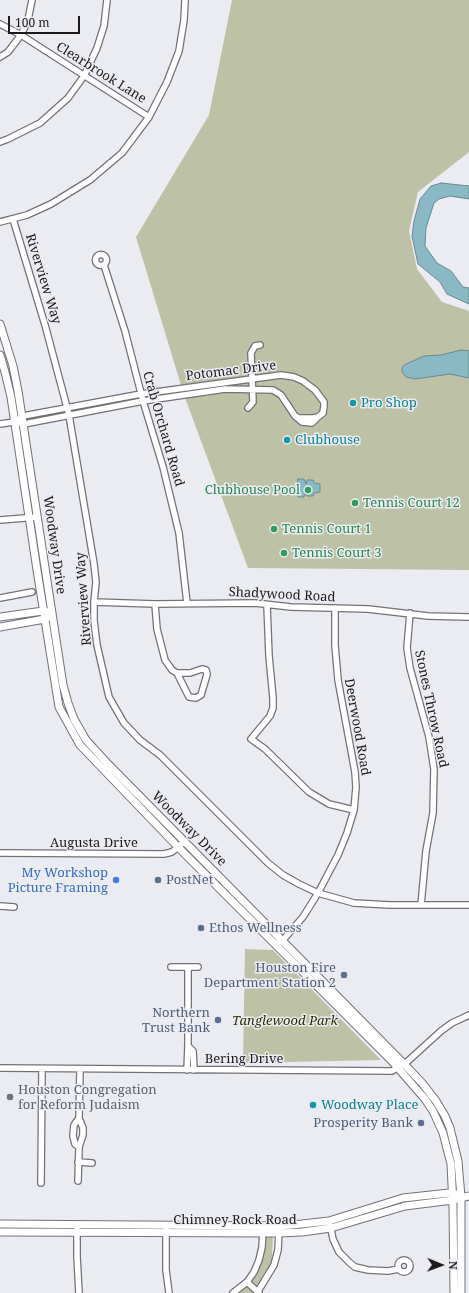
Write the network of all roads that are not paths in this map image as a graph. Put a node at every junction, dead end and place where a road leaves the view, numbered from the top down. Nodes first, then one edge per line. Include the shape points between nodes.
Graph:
1 (32, 0) edge
2 (107, 0) edge
3 (185, 0) edge
4 (0, 24) edge
5 (21, 35) junction
6 (0, 58) edge
7 (84, 76) junction
8 (149, 117) junction
9 (0, 142) edge
10 (13, 219) junction
11 (0, 222) edge
12 (104, 265) dead end
13 (0, 324) edge
14 (2, 338) edge
15 (0, 355) edge
16 (253, 377) junction
17 (253, 390) junction
18 (141, 394) junction
19 (143, 401) junction
20 (67, 408) junction
21 (248, 408) dead end
22 (69, 415) junction
23 (22, 416) junction
24 (14, 422) junction
25 (0, 424) edge
26 (24, 424) junction
27 (37, 516) junction
28 (29, 518) junction
29 (0, 520) edge
30 (32, 592) dead end
31 (0, 598) edge
32 (94, 602) junction
33 (187, 603) junction
34 (155, 604) junction
35 (267, 605) junction
36 (334, 608) junction
37 (43, 611) junction
38 (410, 613) junction
39 (52, 615) junction
40 (0, 617) edge
41 (469, 617) edge
42 (44, 619) junction
43 (0, 627) edge
44 (177, 673) junction
45 (63, 685) junction
46 (55, 686) junction
47 (134, 790) junction
48 (127, 796) junction
49 (354, 810) junction
50 (184, 842) junction
51 (178, 847) junction
52 (0, 853) edge
53 (230, 888) junction
54 (225, 893) junction
55 (318, 893) junction
56 (421, 905) junction
57 (469, 905) edge
58 (0, 906) edge
59 (14, 907) dead end
60 (283, 940) junction
61 (275, 944) junction
62 (171, 967) dead end
63 (188, 967) junction
64 (198, 967) dead end
65 (319, 976) junction
66 (312, 982) junction
67 (333, 990) junction
68 (327, 997) junction
69 (469, 1015) edge
70 (188, 1046) junction
71 (401, 1065) junction
72 (0, 1068) edge
73 (42, 1069) junction
74 (80, 1069) junction
75 (187, 1070) junction
76 (194, 1070) junction
77 (445, 1116) junction
78 (79, 1118) junction
79 (438, 1123) junction
80 (79, 1147) junction
81 (78, 1162) junction
82 (92, 1162) dead end
83 (78, 1181) dead end
84 (41, 1183) dead end
85 (453, 1196) junction
86 (464, 1196) edge
87 (0, 1224) edge
88 (77, 1224) junction
89 (330, 1224) junction
90 (166, 1228) junction
91 (263, 1229) junction
92 (279, 1229) junction
93 (0, 1232) edge
94 (77, 1232) junction
95 (399, 1269) dead end
96 (457, 1281) junction
97 (247, 1282) junction
98 (79, 1293) edge
99 (169, 1293) edge
100 (233, 1293) edge
101 (258, 1293) edge
102 (454, 1293) edge
103 (461, 1293) edge

1 - 5 street via 28,20
2 - 7 street via 104,26
3 - 8 street via 179,51
4 - 5 street, Clearbrook Lane
5 - 6 street
5 - 7 street, Clearbrook Lane
7 - 8 street, Clearbrook Lane
7 - 9 street via 68,98 40,123
8 - 10 street via 122,153 90,180 51,204
10 - 11 street
10 - 20 street, Riverview Way
12 - 18 street, Crab Orchard Road via 121,316
13 - 14 main road, Woodway Drive
14 - 23 main road, Woodway Drive via 13,366
15 - 24 main road, Woodway Drive
16 - 16 street via 254,353 260,349 260,345 254,346 251,353
16 - 17 street
16 - 17 street, Potomac Drive via 281,375 303,381 322,399 324,410 312,418 299,418 281,395 273,390
16 - 18 street, Potomac Drive
17 - 19 street, Potomac Drive via 225,389
17 - 21 street via 253,402
18 - 19 street, Crab Orchard Road
18 - 20 street, Potomac Drive
19 - 22 street, Potomac Drive
19 - 33 street, Crab Orchard Road via 180,533
20 - 22 street, Riverview Way
20 - 23 street, Potomac Drive
22 - 26 street, Potomac Drive
22 - 32 street, Riverview Way via 94,564
23 - 24 street, Potomac Drive
23 - 26 main road, Woodway Drive
24 - 25 street, Potomac Drive
24 - 26 street, Potomac Drive
24 - 28 main road, Woodway Drive
26 - 27 main road, Woodway Drive
27 - 28 street
27 - 39 main road, Woodway Drive
28 - 29 street
28 - 37 main road, Woodway Drive
30 - 31 street
32 - 34 street, Shadywood Road
32 - 55 street, Riverview Way via 94,621 103,676 109,697 124,723 268,863 283,875
33 - 34 street, Shadywood Road
33 - 35 street, Shadywood Road
34 - 44 street via 157,629 165,660
35 - 36 street, Shadywood Road
35 - 49 street via 273,708 270,716 251,739 265,749 309,792 329,804
36 - 38 street, Shadywood Road
36 - 49 street, Deerwood Road via 338,680 355,772
37 - 39 main road
37 - 40 main road
37 - 42 main road, Woodway Drive
38 - 41 street, Shadywood Road
38 - 56 street, Stones Throw Road via 407,648 410,668 434,769 433,813 426,851
39 - 42 main road
39 - 45 main road, Woodway Drive
42 - 43 main road
42 - 46 main road, Woodway Drive
44 - 44 street via 189,697 196,698 201,695 206,670
45 - 46 main road
45 - 47 main road, Woodway Drive via 74,719 86,740
46 - 48 main road, Woodway Drive via 59,707 80,745
47 - 48 main road
47 - 50 main road, Woodway Drive
48 - 51 main road, Woodway Drive
49 - 55 street, Deerwood Road via 341,847
50 - 51 street, Augusta Drive
50 - 53 main road, Woodway Drive
51 - 52 street, Augusta Drive via 164,854
51 - 54 main road, Woodway Drive
53 - 54 main road
53 - 60 main road, Woodway Drive
54 - 61 main road, Woodway Drive
55 - 56 street, Riverview Way via 354,903
55 - 60 street, Deerwood Road via 303,917
56 - 57 street, Riverview Way
58 - 59 street
60 - 61 street, Deerwood Road
60 - 65 main road, Woodway Drive
61 - 66 main road, Woodway Drive
62 - 63 street
63 - 64 street
63 - 70 street
65 - 66 main road
65 - 67 main road, Woodway Drive
66 - 68 main road, Woodway Drive
67 - 68 main road
67 - 71 main road, Woodway Drive
68 - 71 main road, Woodway Drive
69 - 71 street, Bering Drive via 441,1031
70 - 75 street
70 - 76 street via 193,1051
71 - 76 street, Bering Drive via 392,1071
71 - 77 main road, Woodway Drive via 426,1088
71 - 79 main road, Woodway Drive
72 - 73 street, Bering Drive
73 - 74 street, Bering Drive
73 - 84 street
74 - 75 street, Bering Drive
74 - 78 street
75 - 76 street, Bering Drive
77 - 79 main road
77 - 86 main road, Woodway Drive via 452,1134
78 - 80 street via 83,1134
78 - 80 street via 74,1125 73,1136 75,1144
79 - 85 main road, Woodway Drive via 450,1154
80 - 81 street
81 - 82 street
81 - 83 street
85 - 86 main road, Chimney Rock Road
85 - 89 main road, Chimney Rock Road via 403,1198
85 - 96 main road, Woodway Drive
86 - 96 main road, Woodway Drive
87 - 88 main road, Chimney Rock Road
88 - 90 main road, Chimney Rock Road
88 - 94 street
89 - 92 main road, Chimney Rock Road
89 - 95 street via 339,1252 355,1267 376,1271
90 - 91 main road, Chimney Rock Road
90 - 94 main road, Chimney Rock Road
90 - 99 street
91 - 92 main road, Chimney Rock Road
91 - 97 street via 259,1260
92 - 101 street via 274,1265
93 - 94 main road, Chimney Rock Road
94 - 98 street
96 - 102 main road, Woodway Drive
96 - 103 main road, Woodway Drive
97 - 100 street
97 - 101 street

